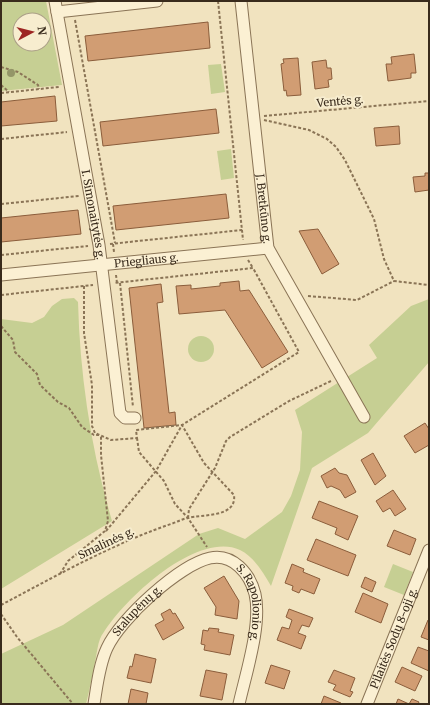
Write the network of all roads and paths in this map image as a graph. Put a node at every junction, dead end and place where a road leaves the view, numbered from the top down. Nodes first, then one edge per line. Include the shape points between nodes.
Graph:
1 (157, 1) edge
2 (218, 1) edge
3 (240, 1) edge
4 (56, 6) edge
5 (73, 9) junction
6 (1, 67) edge
7 (1, 85) edge
8 (70, 86) junction
9 (39, 89) junction
10 (9, 92) junction
11 (1, 93) edge
12 (429, 101) edge
13 (253, 117) junction
14 (78, 131) junction
15 (1, 139) edge
16 (90, 194) junction
17 (1, 204) edge
18 (242, 230) junction
19 (115, 243) junction
20 (99, 245) junction
21 (268, 248) junction
22 (245, 250) junction
23 (1, 255) edge
24 (102, 264) junction
25 (253, 268) junction
26 (1, 275) edge
27 (394, 281) junction
28 (120, 283) junction
29 (105, 284) junction
30 (429, 284) edge
31 (1, 295) edge
32 (295, 295) junction
33 (1, 326) edge
34 (341, 377) junction
35 (364, 416) dead end
36 (135, 418) junction
37 (190, 420) dead end
38 (136, 430) dead end
39 (137, 438) dead end
40 (156, 471) junction
41 (212, 473) junction
42 (188, 518) junction
43 (105, 531) junction
44 (429, 550) edge
45 (212, 557) junction
46 (225, 558) joint
47 (60, 574) junction
48 (1, 605) edge
49 (1, 614) edge
50 (73, 704) edge
51 (94, 704) edge
52 (240, 704) edge
53 (367, 704) edge

1 - 5 street
2 - 18 path
3 - 13 street, J. Bretkūno g.
4 - 5 street
4 - 8 street, I. Simonaitytės g.
5 - 19 path
6 - 9 path via 18,72 38,85
7 - 10 path
8 - 9 path
8 - 14 street, I. Simonaitytės g.
9 - 10 path
10 - 11 path
12 - 13 path, Ventės g.
13 - 21 street, J. Bretkūno g.
13 - 27 path via 309,130 336,147 374,219 384,259
14 - 15 path
14 - 16 street, I. Simonaitytės g.
16 - 17 path
16 - 20 street, I. Simonaitytės g.
18 - 19 path
18 - 22 path
19 - 20 path
20 - 23 path
20 - 24 street, I. Simonaitytės g.
21 - 22 street, Priegliaus g.
21 - 32 street, J. Bretkūno g.
22 - 24 street, Priegliaus g.
22 - 25 path
24 - 26 street, Priegliaus g.
24 - 29 street, I. Simonaitytės g.
25 - 28 path
25 - 37 path via 299,352
27 - 30 path
27 - 32 path via 356,300
28 - 29 path
28 - 36 path
29 - 31 path
29 - 36 street, I. Simonaitytės g. via 120,413 125,418
32 - 34 street, J. Bretkūno g.
33 - 43 path via 13,340 15,352 37,374 40,385 58,402 69,408 82,428 94,435 100,435 108,521
34 - 35 street, J. Bretkūno g.
34 - 41 path via 289,401 230,436
36 - 38 path
39 - 40 path via 139,452
40 - 41 path via 182,425
40 - 42 path via 175,504
40 - 43 path
41 - 42 path via 189,509
41 - 42 path, Smalinės g. via 234,495 231,507 224,512
42 - 45 path
42 - 47 path, Smalinės g. via 130,540
43 - 47 path via 68,561
44 - 53 street, Pilaitės Sodų 8-oji g.
45 - 46 street, Stalupėnų g.
45 - 51 street, Stalupėnų g. via 200,561 166,582 115,635 102,662
46 - 52 street, S. Rapolionio g. via 243,570 255,595 257,620
47 - 48 path, Smalinės g.
49 - 50 path

